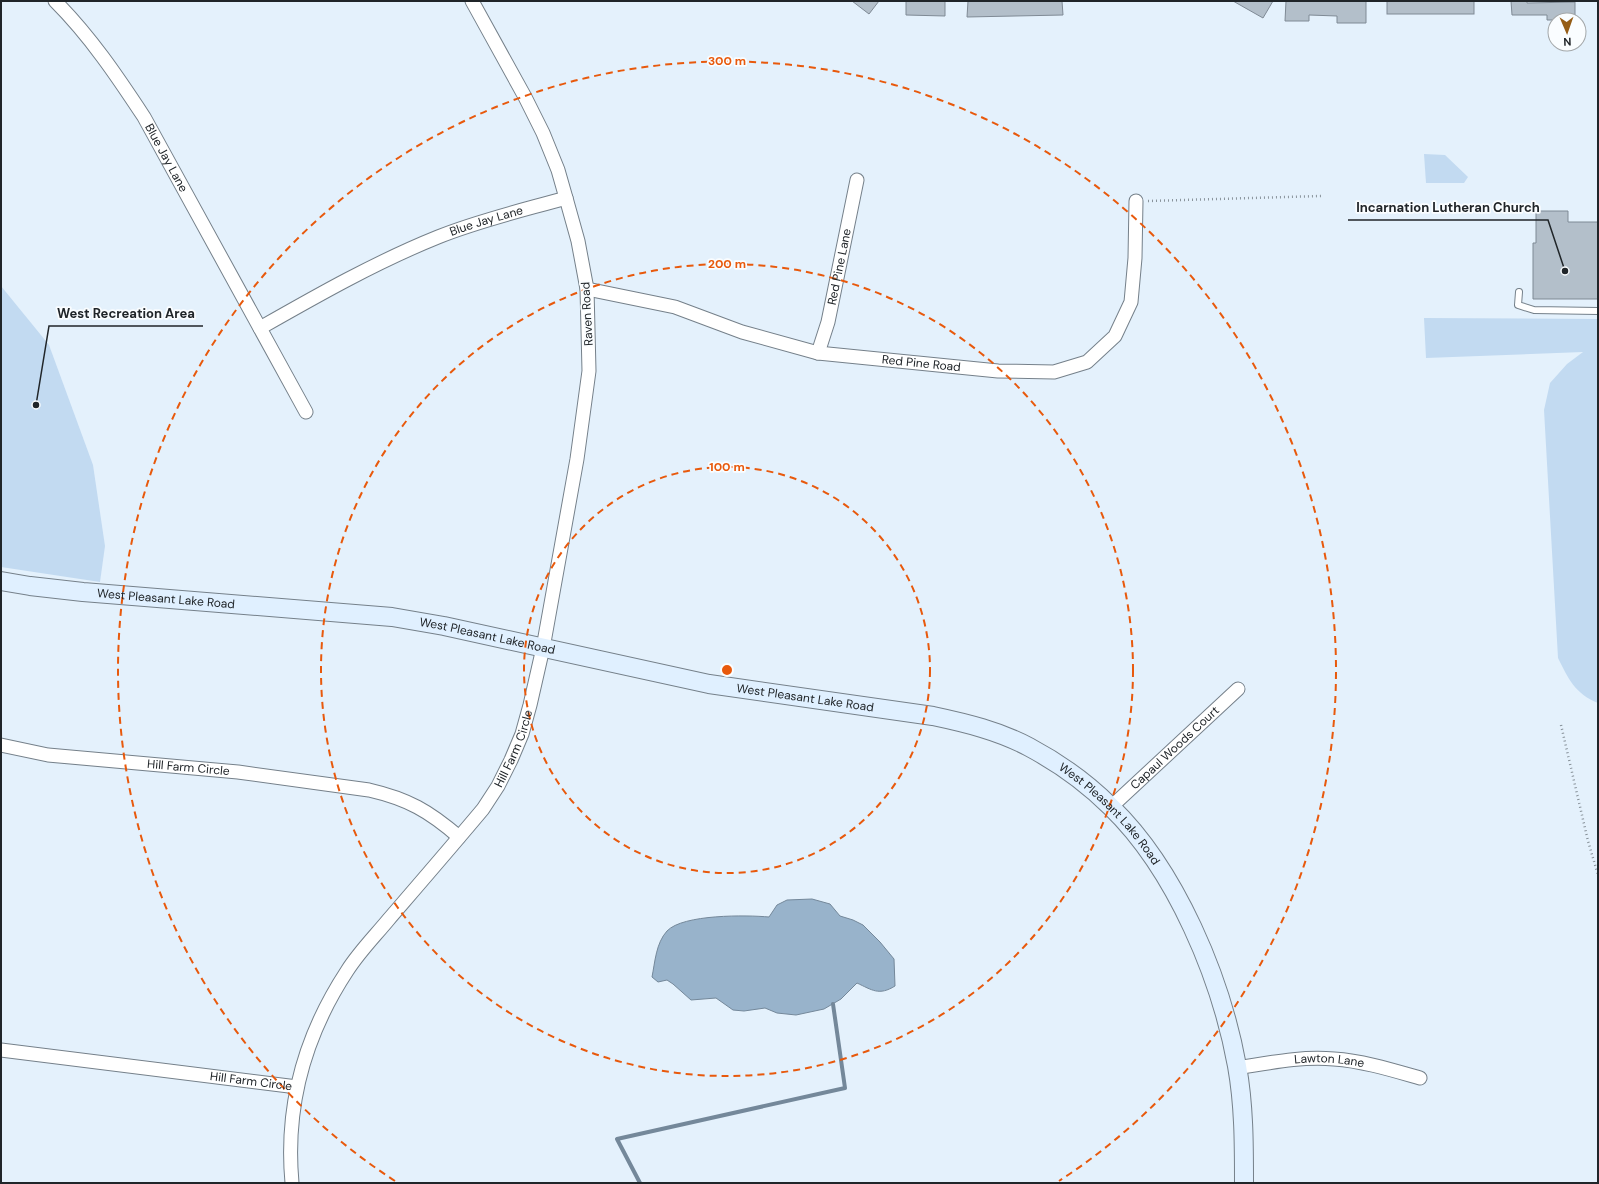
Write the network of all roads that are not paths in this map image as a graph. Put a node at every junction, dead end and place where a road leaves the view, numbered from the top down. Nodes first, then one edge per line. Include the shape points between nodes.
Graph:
1 (55, 1) edge
2 (472, 1) edge
3 (857, 180) dead end
4 (566, 198) junction
5 (1136, 201) road end
6 (587, 289) junction
7 (1518, 292) dead end
8 (1598, 310) edge
9 (260, 328) junction
10 (818, 353) junction
11 (306, 412) dead end
12 (1, 581) edge
13 (543, 648) junction
14 (1238, 689) dead end
15 (1, 745) edge
16 (1111, 807) junction
17 (459, 837) junction
18 (1, 1050) edge
19 (1237, 1068) junction
20 (1420, 1078) dead end
21 (297, 1087) junction
22 (292, 1183) edge
23 (1244, 1183) edge

1 - 9 street, Blue Jay Lane via 93,44 144,117
2 - 4 street, Raven Road via 525,97 558,170
3 - 10 street, Red Pine Lane via 828,322
4 - 6 street, Raven Road via 578,241
4 - 9 street, Blue Jay Lane via 486,220 402,252
5 - 10 street, Red Pine Road via 1131,302 1115,336 1087,362 1054,372 998,371
6 - 10 street, Red Pine Road via 675,307 742,332
6 - 13 street, Raven Road via 589,371 577,459
7 - 8 lane via 1518,305 1534,310
9 - 11 street, Blue Jay Lane
12 - 13 street, West Pleasant Lake Road via 83,592 392,617
13 - 16 street, West Pleasant Lake Road via 709,684 966,723 998,733 1053,761 1085,783
13 - 17 street, Hill Farm Circle via 522,734 511,760 498,786
14 - 16 street, Capaul Woods Court
15 - 17 street, Hill Farm Circle via 48,755 238,772 369,790 411,803 429,813
16 - 19 street, West Pleasant Lake Road via 1149,853 1189,921 1220,996
17 - 21 street, Hill Farm Circle via 347,970 316,1027 304,1058
18 - 21 street, Hill Farm Circle
19 - 20 street, Lawton Lane via 1302,1059 1334,1059 1362,1063
19 - 23 street, West Pleasant Lake Road via 1242,1107
21 - 22 street via 291,1129

